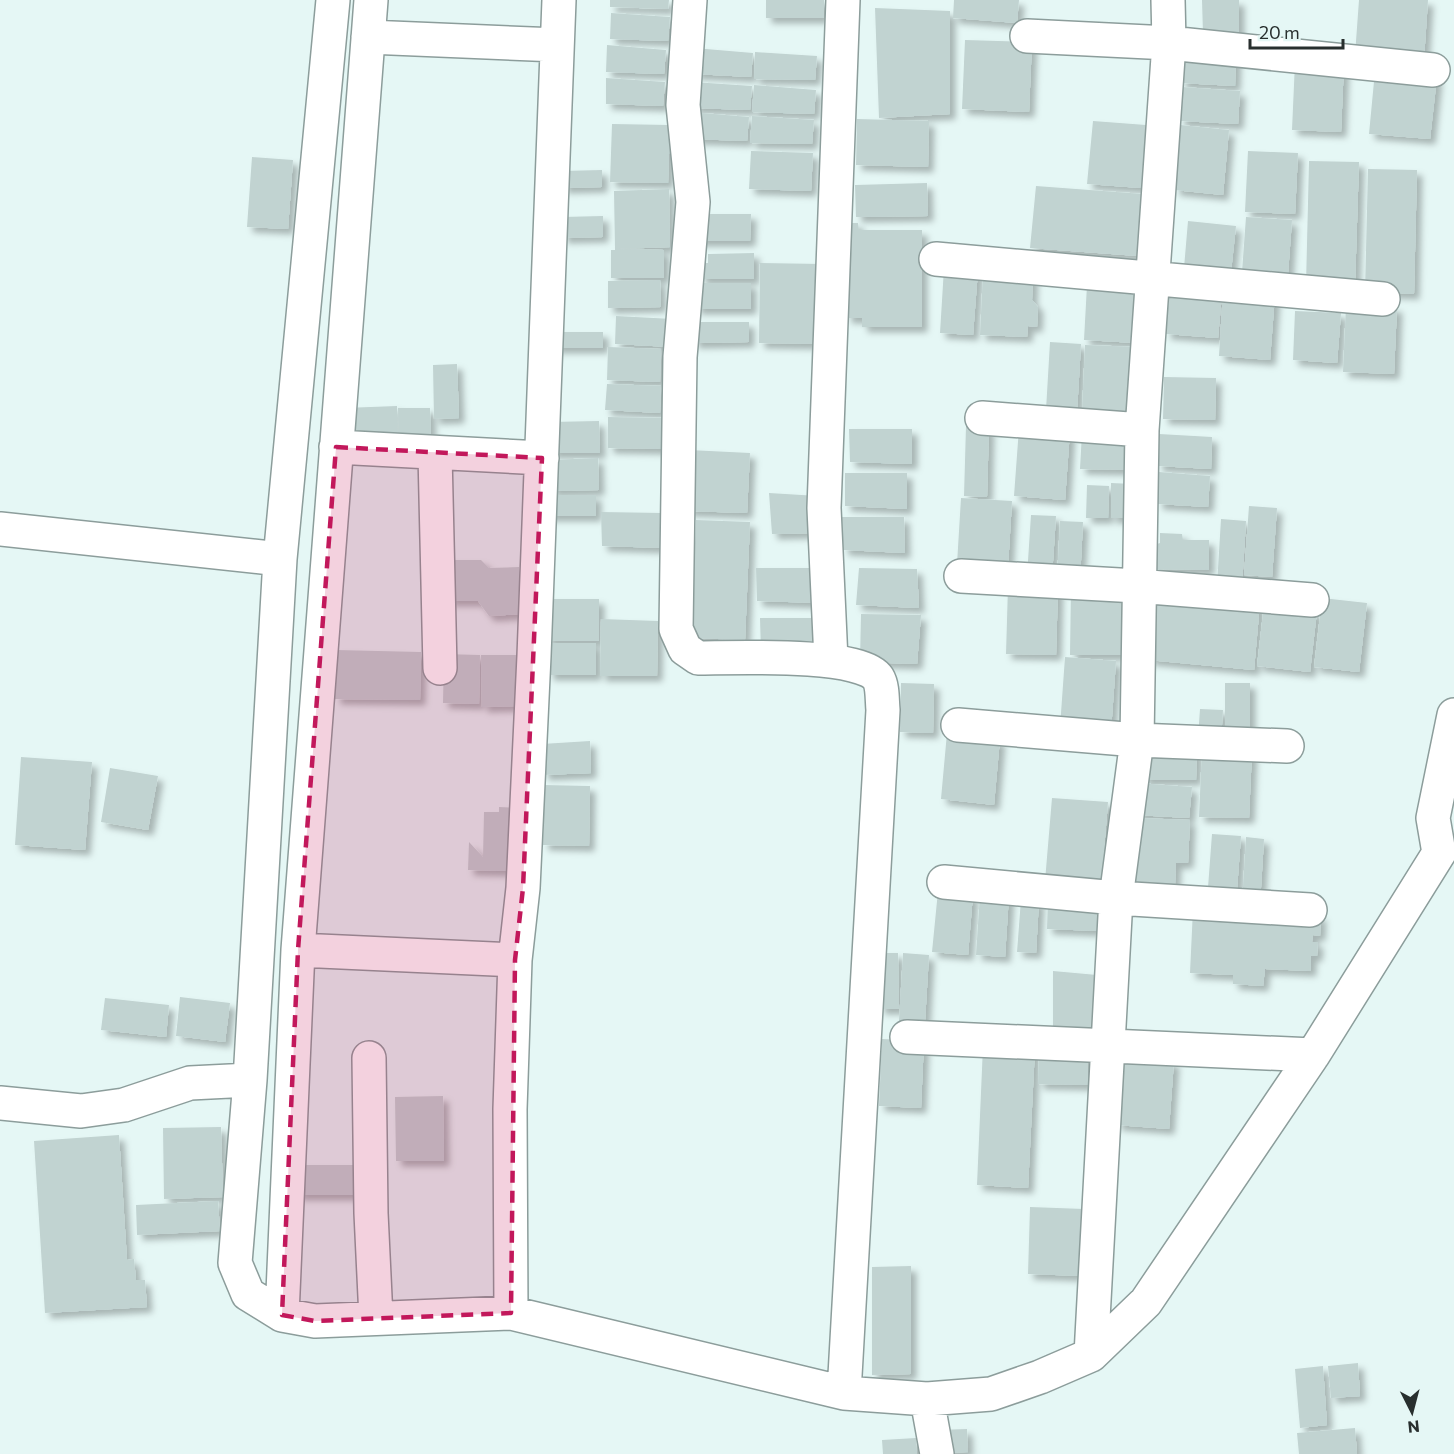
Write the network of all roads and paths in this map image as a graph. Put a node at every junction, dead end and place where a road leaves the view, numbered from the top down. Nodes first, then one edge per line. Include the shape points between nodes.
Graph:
1 (333, 0) edge
2 (371, 0) edge
3 (559, 0) edge
4 (690, 0) edge
5 (843, 0) edge
6 (1168, 0) edge
7 (1027, 36) dead end
8 (368, 37) junction
9 (1169, 43) junction
10 (557, 45) junction
11 (1433, 70) dead end
12 (936, 260) dead end
13 (1152, 280) junction
14 (1383, 299) dead end
15 (982, 418) dead end
16 (1142, 430) junction
17 (336, 447) junction
18 (435, 454) junction
19 (542, 458) junction
20 (0, 529) edge
21 (280, 559) junction
22 (961, 576) dead end
23 (1137, 586) junction
24 (1312, 600) dead end
25 (831, 660) junction
26 (440, 668) dead end
27 (1454, 715) edge
28 (958, 725) dead end
29 (1137, 740) junction
30 (1287, 746) dead end
31 (1446, 859) edge
32 (944, 882) dead end
33 (1116, 898) junction
34 (1310, 910) dead end
35 (298, 950) junction
36 (515, 960) junction
37 (907, 1037) dead end
38 (1106, 1044) junction
39 (1313, 1055) junction
40 (369, 1058) dead end
41 (250, 1080) junction
42 (0, 1103) edge
43 (511, 1312) junction
44 (282, 1315) junction
45 (376, 1318) junction
46 (1091, 1355) junction
47 (844, 1393) junction
48 (927, 1399) junction
49 (936, 1454) edge

1 - 21 street
2 - 8 street
3 - 10 street
4 - 25 street via 683,105 693,202 680,357 676,629 685,649 698,658
5 - 25 street via 824,508
6 - 9 street
7 - 9 street
8 - 10 street
8 - 17 street
9 - 11 street
9 - 13 street
10 - 19 street
12 - 13 street
13 - 14 street
13 - 16 street
15 - 16 street
16 - 23 street
17 - 18 street
17 - 35 street
18 - 19 street
18 - 26 street
19 - 36 street via 524,888
20 - 21 street
21 - 41 street
22 - 23 street
23 - 24 street
23 - 29 street
25 - 47 street via 866,667 879,679 883,710
27 - 31 street via 1433,818
28 - 29 street
29 - 30 street
29 - 33 street
31 - 39 street
32 - 33 street
33 - 34 street
33 - 38 street
35 - 36 street
35 - 44 street
36 - 43 street via 510,1109
37 - 38 street
38 - 39 street
38 - 46 street
39 - 46 street via 1146,1302
40 - 45 street
41 - 42 street via 190,1083 124,1105 81,1111
41 - 44 street via 235,1263 248,1294
43 - 45 street
43 - 47 street
44 - 45 street via 315,1321
46 - 48 street via 991,1394
47 - 48 street
48 - 49 street

